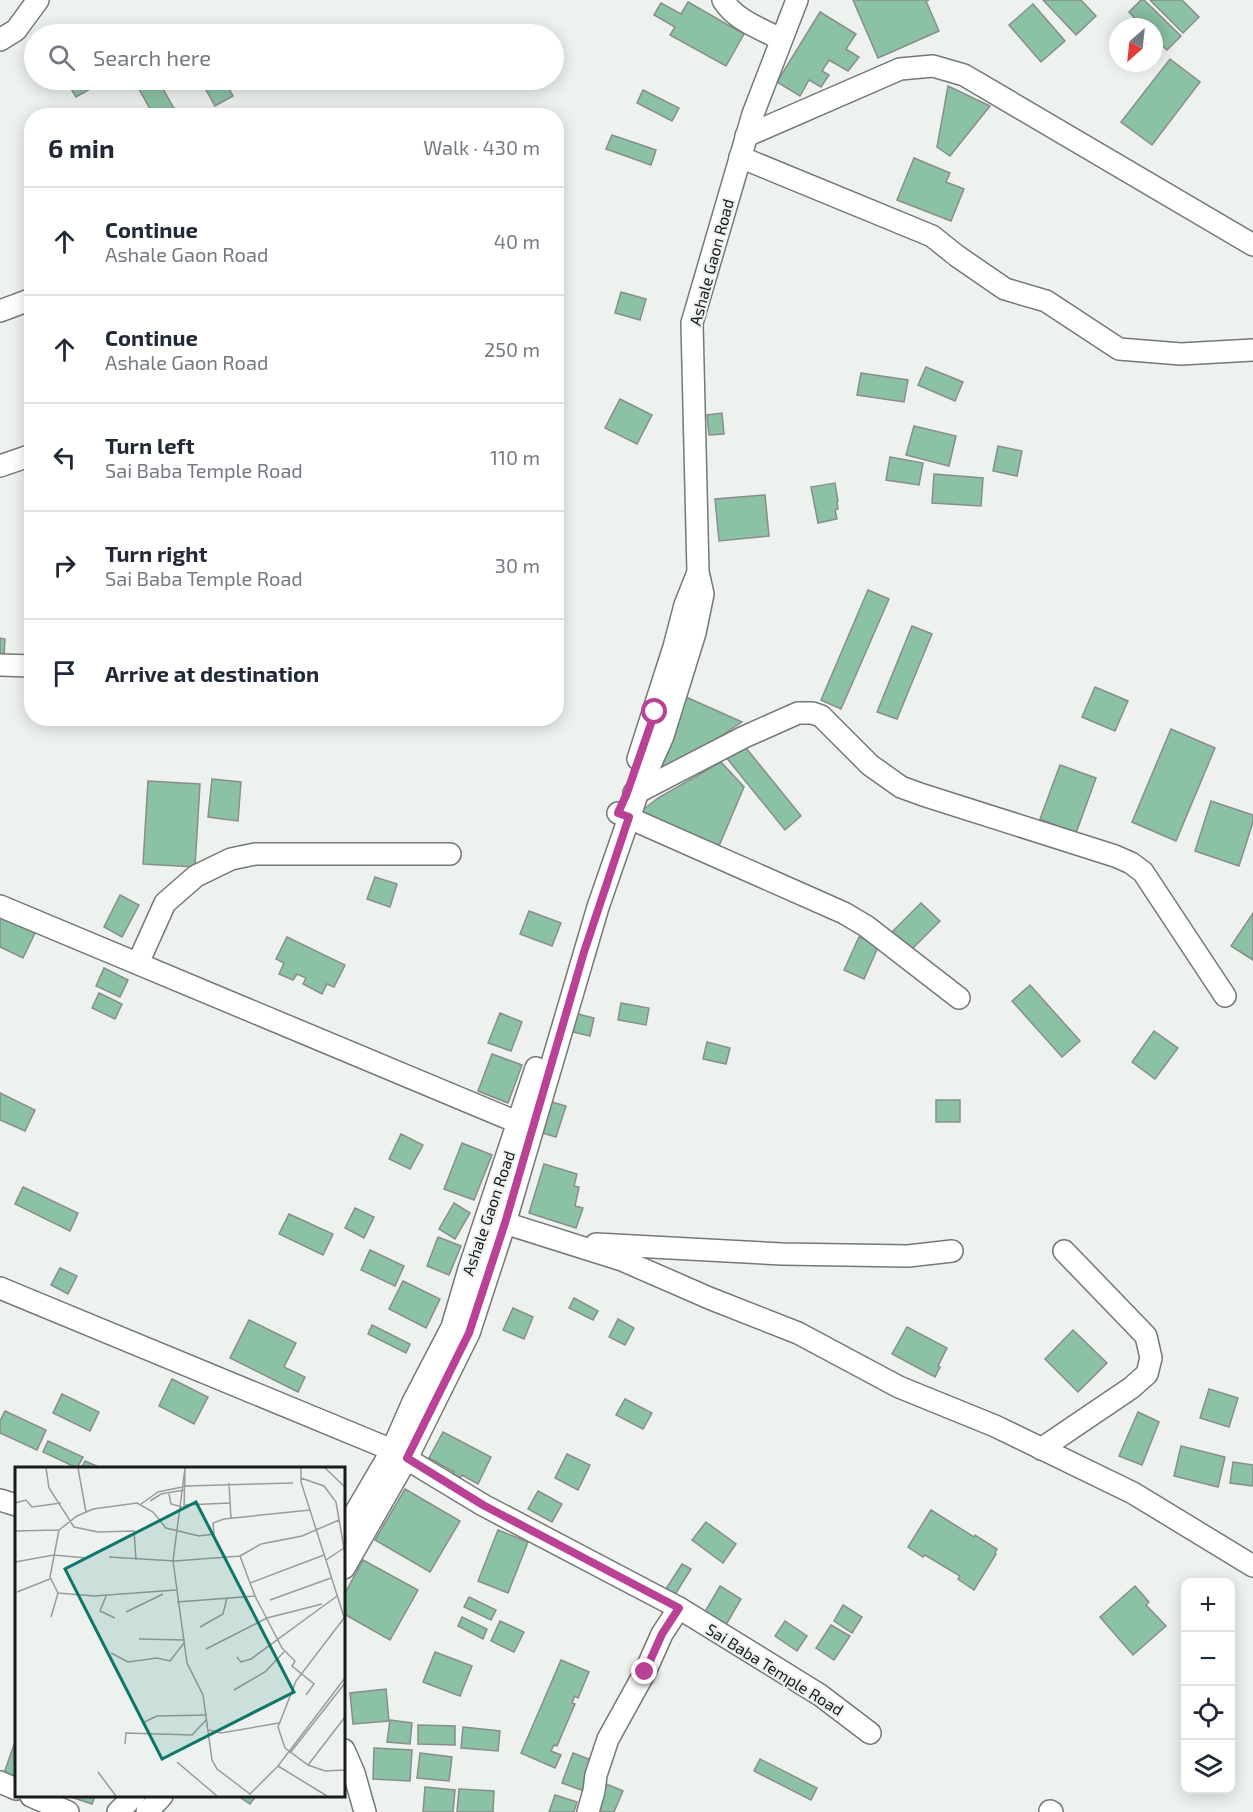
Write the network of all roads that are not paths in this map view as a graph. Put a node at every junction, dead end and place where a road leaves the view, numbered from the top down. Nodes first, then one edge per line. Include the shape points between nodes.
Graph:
1 (38, 0) edge
2 (723, 0) edge
3 (797, 0) edge
4 (781, 39) junction
5 (0, 40) edge
6 (746, 136) junction
7 (740, 158) junction
8 (1253, 245) edge
9 (24, 302) edge
10 (0, 311) edge
11 (1253, 350) edge
12 (24, 458) edge
13 (0, 466) edge
14 (0, 665) edge
15 (24, 666) edge
16 (633, 793) junction
17 (624, 815) junction
18 (450, 854) dead end
19 (0, 906) edge
20 (138, 963) junction
21 (1225, 996) dead end
22 (959, 998) dead end
23 (526, 1126) junction
24 (496, 1221) junction
25 (563, 1242) junction
26 (952, 1251) dead end
27 (1064, 1251) dead end
28 (0, 1288) edge
29 (1041, 1449) junction
30 (399, 1454) junction
31 (0, 1500) edge
32 (15, 1505) edge
33 (345, 1531) edge
34 (345, 1566) edge
35 (1253, 1566) edge
36 (679, 1608) junction
37 (870, 1732) dead end
38 (345, 1752) edge
39 (0, 1782) edge
40 (15, 1789) edge
41 (33, 1797) edge
42 (133, 1797) edge
43 (161, 1797) edge
44 (68, 1812) edge
45 (118, 1812) edge
46 (147, 1812) edge
47 (365, 1812) edge
48 (588, 1812) edge

1 - 5 street via 16,30
2 - 4 street via 751,24
3 - 4 street, Ashale Gaon Road
4 - 6 street, Ashale Gaon Road
6 - 7 street, Ashale Gaon Road
6 - 8 street via 900,69 933,66 964,75
7 - 11 street via 932,236 1005,288 1046,301 1119,349 1181,354
7 - 16 street, Ashale Gaon Road via 692,323 698,572 703,594 663,735
9 - 10 street
12 - 13 street
14 - 15 street
16 - 17 street, Ashale Gaon Road
16 - 21 street via 744,737 798,713 812,713 901,787 1131,863 1143,872
17 - 22 street via 844,913
17 - 23 street, Ashale Gaon Road via 592,882 550,1025
18 - 20 street via 255,854 231,859 196,876 165,903
19 - 20 street
20 - 23 street
23 - 24 street, Ashale Gaon Road
24 - 25 street
24 - 30 street, Ashale Gaon Road via 461,1330 413,1402
25 - 26 street via 782,1254 908,1256
25 - 29 street via 622,1260 798,1333 899,1387
27 - 29 street via 1146,1336 1151,1358 1147,1374 1131,1388
28 - 30 street, Sai Baba Temple Road
29 - 35 street via 1133,1492
30 - 33 street, Ashale Gaon Road
30 - 34 street, Ashale Gaon Road
30 - 36 street, Sai Baba Temple Road via 483,1505
31 - 32 street
36 - 37 street, Sai Baba Temple Road via 820,1695
36 - 48 street via 608,1739
38 - 47 street
39 - 40 street
41 - 44 street
42 - 45 street
43 - 46 street

